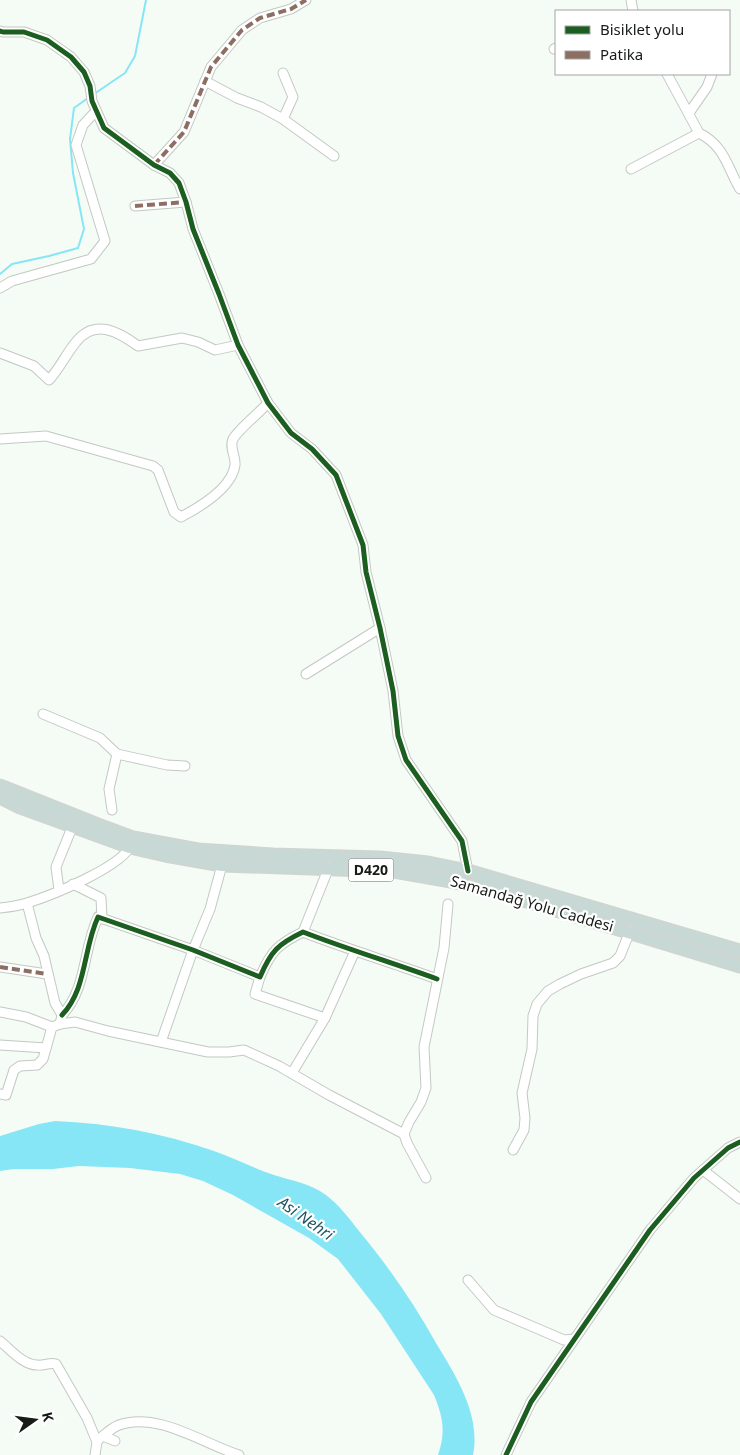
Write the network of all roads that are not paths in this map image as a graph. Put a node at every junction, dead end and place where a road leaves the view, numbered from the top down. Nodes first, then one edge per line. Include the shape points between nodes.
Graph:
1 (306, 0) edge
2 (0, 31) edge
3 (283, 73) dead end
4 (668, 75) edge
5 (712, 75) edge
6 (205, 80) junction
7 (96, 110) junction
8 (689, 113) junction
9 (283, 119) junction
10 (699, 133) junction
11 (334, 156) dead end
12 (154, 165) junction
13 (631, 169) dead end
14 (740, 189) edge
15 (186, 202) junction
16 (135, 206) dead end
17 (0, 288) edge
18 (238, 345) junction
19 (0, 353) edge
20 (268, 403) junction
21 (0, 439) edge
22 (380, 628) junction
23 (306, 674) dead end
24 (43, 714) dead end
25 (117, 754) junction
26 (185, 766) dead end
27 (0, 786) edge
28 (0, 797) edge
29 (112, 810) dead end
30 (73, 825) junction
31 (132, 842) junction
32 (222, 864) junction
33 (329, 867) junction
34 (468, 871) junction
35 (73, 884) junction
36 (59, 890) junction
37 (27, 903) junction
38 (448, 904) dead end
39 (0, 908) edge
40 (102, 919) junction
41 (630, 931) junction
42 (303, 932) junction
43 (193, 950) junction
44 (740, 950) edge
45 (355, 951) junction
46 (740, 966) edge
47 (0, 968) edge
48 (47, 974) junction
49 (260, 977) junction
50 (437, 979) junction
51 (0, 1012) edge
52 (325, 1018) junction
53 (58, 1022) junction
54 (161, 1042) junction
55 (0, 1045) edge
56 (46, 1048) junction
57 (292, 1073) junction
58 (0, 1094) edge
59 (404, 1134) junction
60 (740, 1142) edge
61 (513, 1150) dead end
62 (703, 1170) junction
63 (426, 1178) dead end
64 (740, 1199) edge
65 (468, 1280) dead end
66 (574, 1339) junction
67 (0, 1341) edge
68 (100, 1439) junction
69 (115, 1441) dead end
70 (96, 1455) edge
71 (239, 1455) edge
72 (506, 1455) edge

1 - 6 street via 291,9 260,18 242,30 211,67
2 - 7 street via 24,32 47,40 71,57 84,72
3 - 9 street via 293,97
4 - 8 street
5 - 8 street
6 - 9 street
6 - 12 street via 184,132
7 - 12 street via 104,128
7 - 17 street via 83,124 76,145 105,241 91,259
8 - 10 street
9 - 11 street
10 - 13 street
10 - 14 street via 724,155
12 - 15 street via 170,173
15 - 16 street
15 - 18 street via 193,229
18 - 19 street via 215,350 182,338 138,346 121,334 101,328 77,340 49,380 34,366
18 - 20 street
20 - 21 street via 233,438 234,469 224,488 181,517 174,512 158,470 153,466 46,436
20 - 22 street via 292,433 336,475 363,545
22 - 23 street
22 - 34 street via 398,736 406,760 462,841
24 - 25 street via 100,738
25 - 26 street
25 - 29 street via 109,789
27 - 31 highway, Samandağ Yolu Caddesi / D420
28 - 30 highway, Samandağ Yolu Caddesi / D420
30 - 31 highway, Samandağ Yolu Caddesi / D420
30 - 36 street via 56,867
31 - 32 highway, Samandağ Yolu Caddesi / D420 via 165,855
31 - 34 highway, Samandağ Yolu Caddesi / D420 via 273,855 380,858
31 - 35 street via 122,857
32 - 33 highway, Samandağ Yolu Caddesi / D420
32 - 43 street via 210,909
33 - 41 highway, Samandağ Yolu Caddesi / D420 via 394,871 450,880
33 - 42 street
34 - 44 highway, Samandağ Yolu Caddesi / D420
35 - 36 street
35 - 40 street via 101,898
36 - 37 street
37 - 39 street
37 - 48 street
38 - 50 street
40 - 43 street
40 - 53 street via 98,918 90,933 89,949 76,994
41 - 46 highway, Samandağ Yolu Caddesi / D420
41 - 61 street via 620,956 613,963 560,984 548,991 538,1004 533,1016 532,1050 522,1092 524,1130
42 - 45 street
42 - 49 street via 278,947
43 - 49 street
43 - 54 street
45 - 50 street
45 - 52 street
47 - 48 street
48 - 53 street
49 - 52 street via 255,994
50 - 59 street via 424,1047 426,1088
51 - 53 street
52 - 57 street
53 - 54 street via 74,1022
53 - 56 street
54 - 57 street via 208,1052 244,1050
55 - 56 street
56 - 58 street via 37,1065 20,1066 14,1070 6,1095
57 - 59 street
59 - 63 street
60 - 62 street
62 - 64 street
62 - 66 street via 650,1230
65 - 66 street via 494,1310 564,1340
66 - 72 street via 531,1402
67 - 68 street via 30,1364 56,1364
68 - 69 street
68 - 70 street
68 - 71 street via 117,1425 144,1422 179,1430

